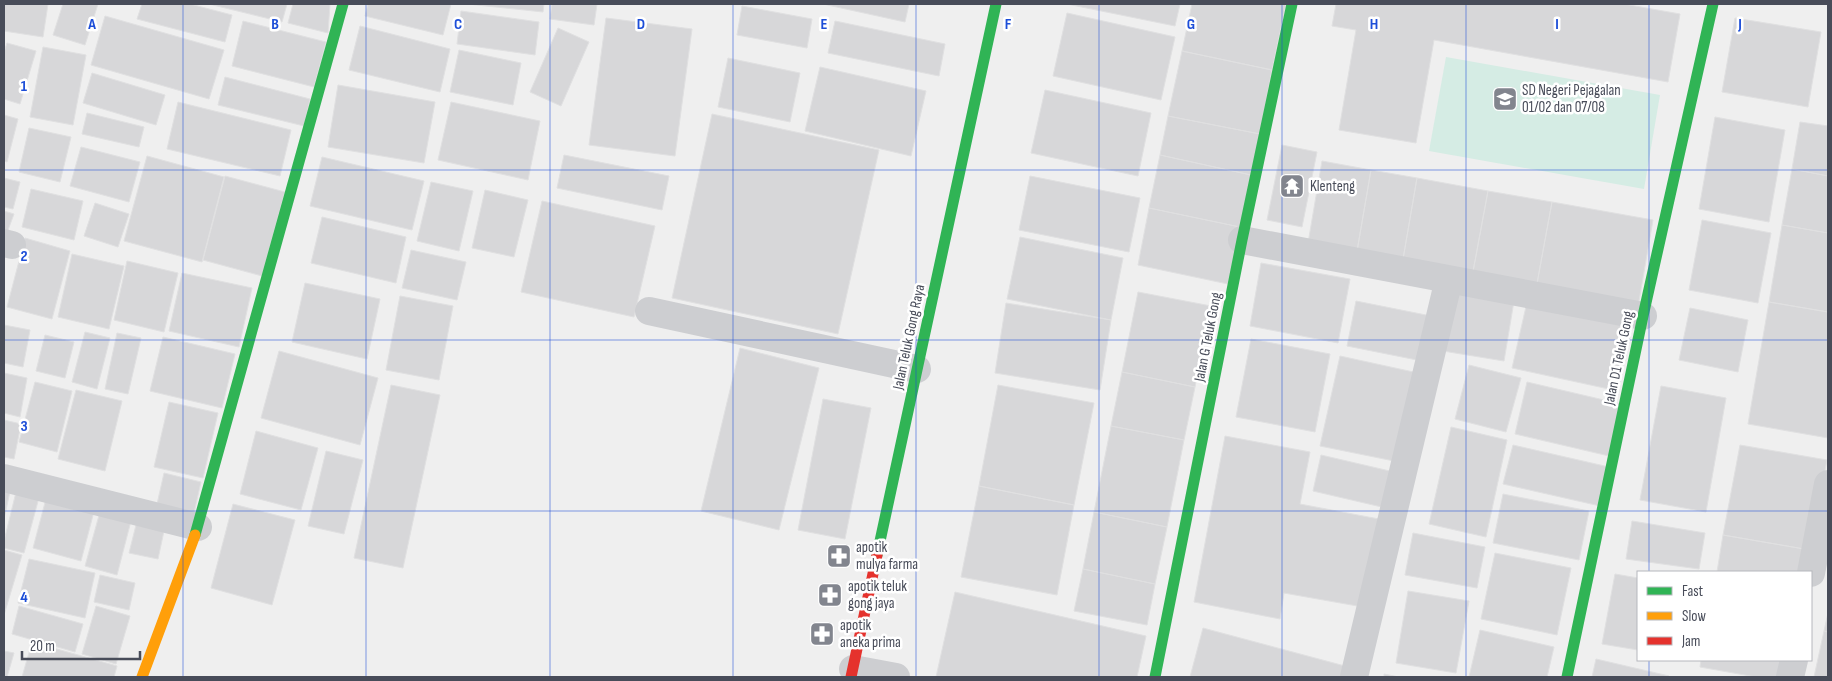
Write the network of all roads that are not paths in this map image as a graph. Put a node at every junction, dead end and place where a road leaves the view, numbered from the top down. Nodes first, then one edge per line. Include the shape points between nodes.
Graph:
1 (343, 4) edge
2 (996, 4) edge
3 (1292, 4) edge
4 (1712, 4) edge
5 (1242, 240) junction
6 (1449, 279) junction
7 (649, 311) dead end
8 (1643, 316) junction
9 (917, 369) junction
10 (4, 478) edge
11 (1828, 484) edge
12 (198, 527) junction
13 (1811, 571) edge
14 (1794, 661) edge
15 (852, 673) edge
16 (142, 677) edge
17 (896, 677) edge
18 (1155, 677) edge
19 (1354, 677) edge
20 (1567, 677) edge
21 (1790, 677) edge

1 - 12 street
2 - 9 street, Jalan Teluk Gong Raya
3 - 5 street, Jalan G Teluk Gong
4 - 8 street, Jalan D1 Teluk Gong
5 - 6 street
5 - 18 street, Jalan G Teluk Gong
6 - 8 street
6 - 19 street
7 - 9 street
8 - 20 street, Jalan D1 Teluk Gong
9 - 15 street, Jalan Teluk Gong Raya
10 - 12 street
11 - 13 street
12 - 16 street
14 - 21 street
15 - 17 street

